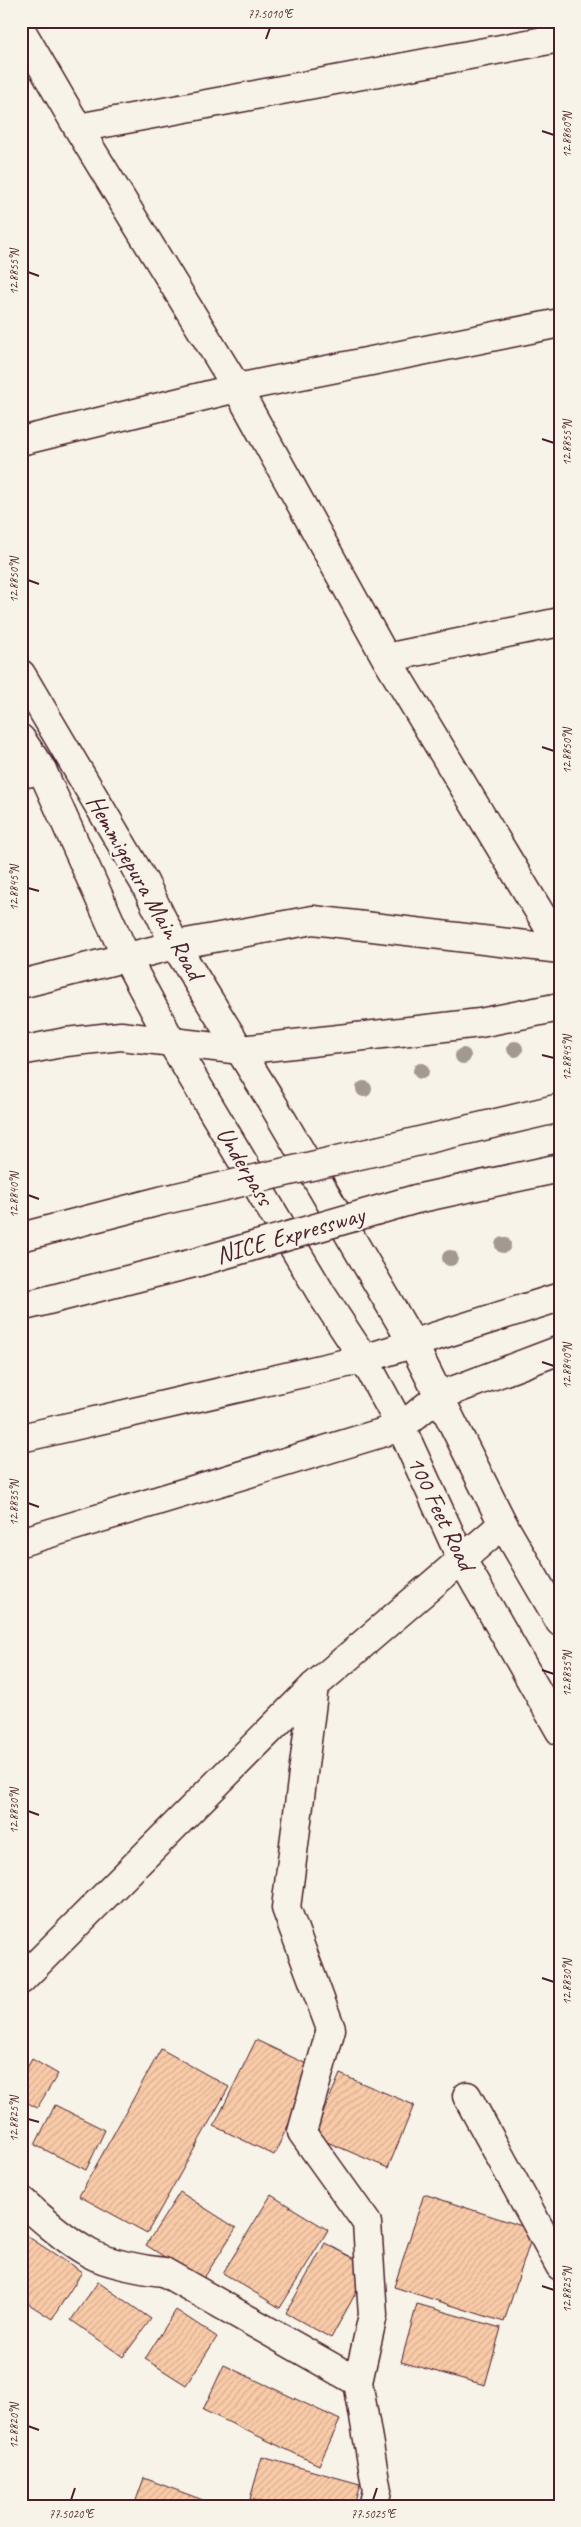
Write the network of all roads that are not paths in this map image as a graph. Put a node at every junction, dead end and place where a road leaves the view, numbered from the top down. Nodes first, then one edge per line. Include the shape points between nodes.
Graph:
1 (21, 30) edge
2 (560, 38) edge
3 (78, 128) junction
4 (560, 323) edge
5 (237, 388) junction
6 (21, 440) edge
7 (560, 622) edge
8 (386, 658) junction
9 (21, 674) edge
10 (21, 739) edge
11 (32, 772) edge
12 (175, 945) junction
13 (560, 947) edge
14 (126, 957) junction
15 (21, 984) edge
16 (560, 1007) edge
17 (171, 1040) junction
18 (241, 1050) junction
19 (21, 1051) edge
20 (560, 1108) edge
21 (214, 1114) joint
22 (560, 1168) edge
23 (21, 1237) edge
24 (374, 1280) joint
25 (322, 1295) joint
26 (560, 1297) edge
27 (21, 1308) edge
28 (413, 1344) junction
29 (560, 1350) edge
30 (364, 1359) junction
31 (439, 1396) junction
32 (401, 1427) junction
33 (21, 1438) edge
34 (504, 1524) junction
35 (21, 1542) edge
36 (461, 1558) junction
37 (560, 1622) edge
38 (314, 1686) junction
39 (560, 1731) edge
40 (21, 1980) edge
41 (467, 2096) dead end
42 (21, 2200) edge
43 (560, 2266) edge
44 (358, 2382) junction
45 (373, 2506) edge

1 - 3 main road
2 - 3 main road
3 - 5 main road
4 - 5 main road
5 - 6 main road
5 - 8 main road
7 - 8 main road
8 - 13 main road
9 - 12 main road, Hemmigepura Main Road via 144,882
10 - 11 main road, Hemmigepura Main Road
11 - 14 main road, Hemmigepura Main Road
12 - 13 main road via 313,920
12 - 14 main road
12 - 18 main road, Hemmigepura Main Road
14 - 15 main road
14 - 17 main road, Hemmigepura Main Road
16 - 18 main road via 480,1024
17 - 18 main road
17 - 19 main road via 121,1036
17 - 21 main road, Hemmigepura Main Road
18 - 24 main road, Hemmigepura Main Road
20 - 23 main road, bridge via 160,1201
21 - 25 main road, Underpass
22 - 27 main road, NICE Expressway, bridge via 416,1198 198,1262
24 - 28 main road, 100 Feet Road
25 - 30 main road, 100 Feet Road
26 - 28 main road
28 - 30 main road
28 - 31 main road, 100 Feet Road
29 - 31 main road
30 - 32 main road, 100 Feet Road
30 - 33 main road
31 - 32 main road
31 - 34 main road, 100 Feet Road
32 - 35 main road
32 - 36 main road, 100 Feet Road
34 - 36 main road
34 - 37 main road, 100 Feet Road
36 - 38 main road
36 - 39 main road, 100 Feet Road
38 - 40 main road
38 - 44 main road via 286,1908 331,2029 302,2132 367,2223 373,2315
41 - 43 main road
42 - 44 main road via 90,2254 143,2270 164,2272
44 - 45 main road via 377,2491

